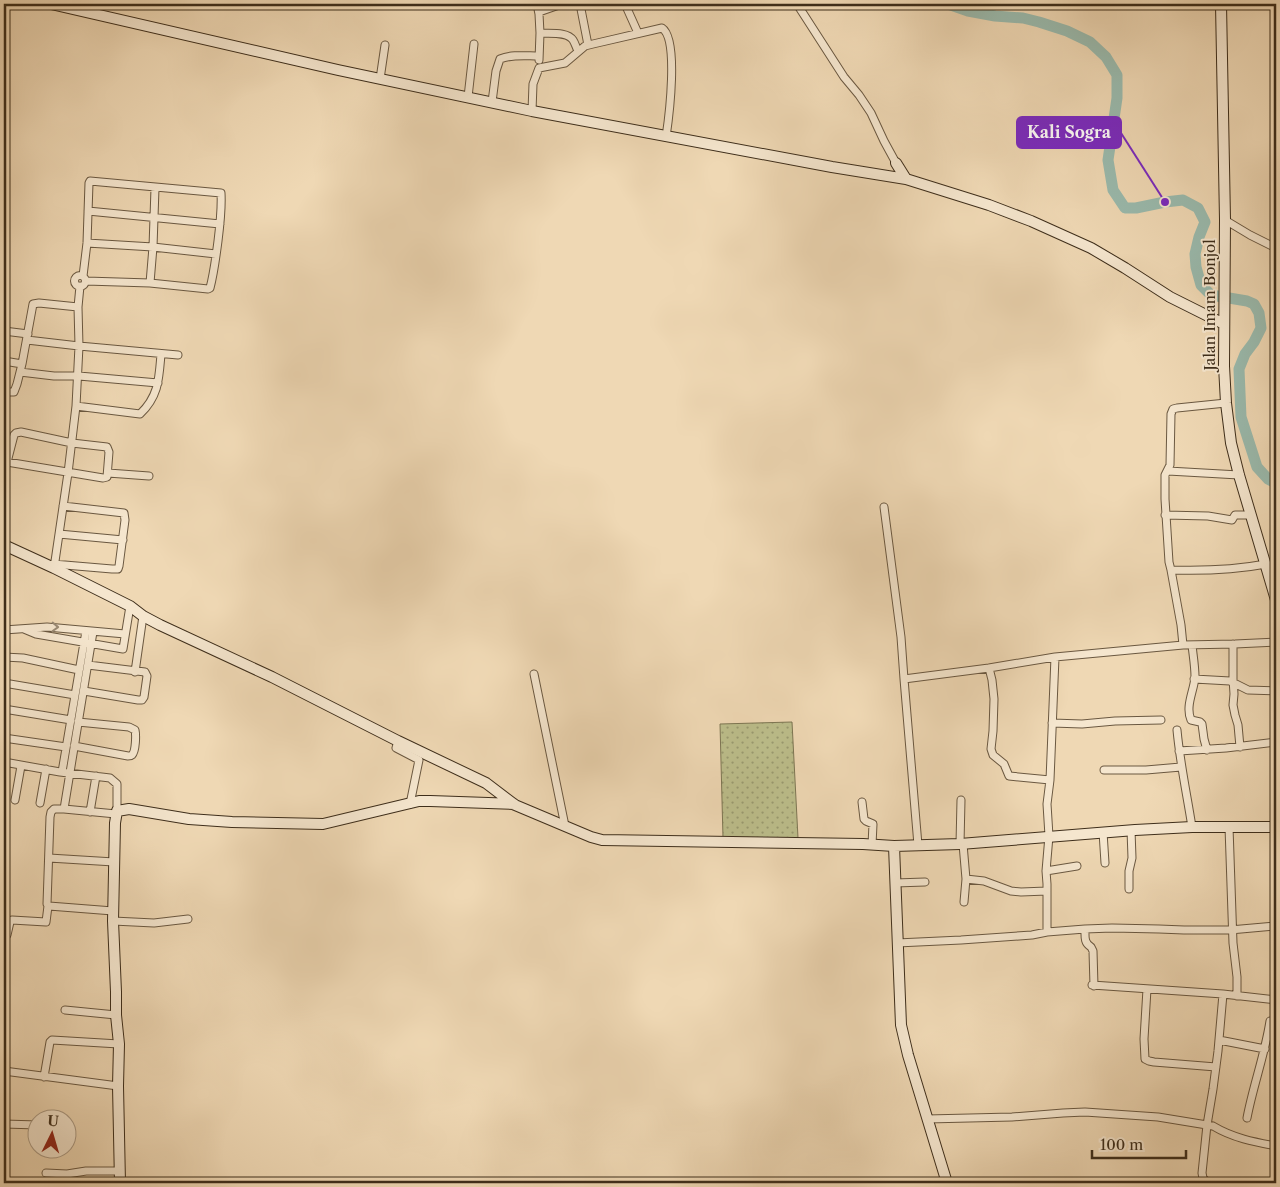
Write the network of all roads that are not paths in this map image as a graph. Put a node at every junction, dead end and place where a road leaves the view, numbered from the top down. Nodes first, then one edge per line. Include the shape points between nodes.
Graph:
1 (51, 4) edge
2 (562, 4) edge
3 (580, 4) edge
4 (625, 4) edge
5 (797, 4) edge
6 (1221, 4) edge
7 (538, 8) edge
8 (540, 33) junction
9 (638, 34) junction
10 (474, 44) dead end
11 (588, 45) junction
12 (385, 46) dead end
13 (578, 51) junction
14 (539, 56) junction
15 (539, 68) junction
16 (380, 79) junction
17 (468, 97) junction
18 (492, 102) junction
19 (532, 111) junction
20 (666, 137) junction
21 (896, 163) junction
22 (889, 176) junction
23 (906, 179) junction
24 (155, 188) junction
25 (88, 211) junction
26 (154, 218) junction
27 (1225, 220) junction
28 (220, 224) junction
29 (87, 243) junction
30 (153, 247) junction
31 (1276, 248) edge
32 (216, 254) junction
33 (84, 278) junction
34 (150, 283) junction
35 (78, 306) junction
36 (1224, 324) junction
37 (4, 331) edge
38 (27, 337) junction
39 (79, 346) junction
40 (161, 354) junction
41 (178, 355) dead end
42 (4, 361) edge
43 (22, 364) junction
44 (20, 372) junction
45 (79, 376) junction
46 (158, 383) junction
47 (4, 392) edge
48 (1226, 403) junction
49 (76, 406) junction
50 (72, 444) junction
51 (1168, 471) junction
52 (68, 473) junction
53 (108, 473) junction
54 (1239, 475) junction
55 (149, 476) dead end
56 (63, 506) junction
57 (884, 507) dead end
58 (1251, 515) junction
59 (1165, 516) junction
60 (59, 534) junction
61 (123, 540) junction
62 (4, 545) edge
63 (1266, 564) junction
64 (53, 566) junction
65 (1172, 570) junction
66 (1274, 585) edge
67 (1276, 600) edge
68 (130, 606) junction
69 (143, 616) junction
70 (24, 629) junction
71 (4, 630) edge
72 (90, 631) junction
73 (125, 634) junction
74 (1276, 642) edge
75 (88, 643) junction
76 (1233, 644) junction
77 (1183, 645) junction
78 (1192, 645) junction
79 (4, 657) edge
80 (1055, 657) junction
81 (88, 665) junction
82 (989, 668) junction
83 (79, 670) junction
84 (135, 672) junction
85 (534, 674) dead end
86 (904, 679) junction
87 (1194, 679) junction
88 (1234, 682) junction
89 (4, 683) edge
90 (1276, 691) edge
91 (84, 692) junction
92 (75, 695) junction
93 (4, 710) edge
94 (1161, 720) dead end
95 (74, 721) junction
96 (1052, 723) junction
97 (1177, 730) dead end
98 (4, 738) edge
99 (398, 741) junction
100 (1276, 742) edge
101 (74, 746) junction
102 (66, 747) junction
103 (1240, 747) junction
104 (1207, 750) junction
105 (1179, 751) junction
106 (4, 762) edge
107 (22, 766) junction
108 (1181, 767) junction
109 (46, 770) junction
110 (1104, 770) dead end
111 (62, 772) junction
112 (70, 773) junction
113 (96, 776) junction
114 (1050, 780) junction
115 (16, 800) dead end
116 (961, 800) dead end
117 (862, 802) dead end
118 (40, 803) dead end
119 (410, 804) junction
120 (515, 804) junction
121 (64, 809) junction
122 (90, 812) junction
123 (117, 813) junction
124 (565, 826) junction
125 (1192, 827) junction
126 (1229, 827) junction
127 (1276, 827) edge
128 (1131, 830) junction
129 (1103, 832) junction
130 (1049, 836) junction
131 (962, 844) junction
132 (873, 845) junction
133 (918, 845) junction
134 (890, 846) junction
135 (49, 858) junction
136 (114, 862) junction
137 (1105, 863) dead end
138 (1077, 866) dead end
139 (1046, 871) junction
140 (966, 879) junction
141 (926, 882) dead end
142 (895, 883) junction
143 (1129, 889) dead end
144 (1047, 891) junction
145 (964, 902) dead end
146 (48, 906) junction
147 (113, 916) junction
148 (188, 919) dead end
149 (1276, 926) edge
150 (1085, 929) junction
151 (1233, 930) junction
152 (1047, 932) junction
153 (4, 936) edge
154 (897, 943) junction
155 (1147, 989) junction
156 (1224, 994) junction
157 (1237, 996) junction
158 (1276, 1000) edge
159 (64, 1010) dead end
160 (116, 1015) junction
161 (1270, 1021) dead end
162 (1219, 1040) junction
163 (119, 1044) junction
164 (1265, 1049) junction
165 (1216, 1066) junction
166 (4, 1072) edge
167 (44, 1077) junction
168 (118, 1086) junction
169 (1247, 1118) dead end
170 (928, 1119) junction
171 (4, 1124) edge
172 (28, 1125) edge
173 (1206, 1125) junction
174 (1276, 1146) edge
175 (120, 1171) junction
176 (46, 1174) dead end
177 (120, 1183) edge
178 (947, 1183) edge
179 (1208, 1183) edge

1 - 16 street
2 - 7 street
3 - 11 street
4 - 9 street
5 - 21 street via 844,77 860,95
6 - 27 street, Jalan Imam Bonjol
7 - 8 street
8 - 13 street via 569,36
8 - 14 street
9 - 11 street
9 - 20 street via 660,28 667,35 672,84
10 - 17 street
11 - 13 street
12 - 16 street
13 - 15 street via 565,62
14 - 15 street
14 - 18 street via 500,60
15 - 19 street via 533,84
16 - 17 street
17 - 18 street
18 - 19 street
19 - 20 street
20 - 22 street
21 - 22 street
21 - 23 street
22 - 23 street
23 - 36 street via 989,204 1031,221 1090,248 1170,297
24 - 25 street via 92,180 89,183
24 - 26 street
24 - 28 street via 221,193
25 - 26 street
25 - 29 street
26 - 28 street
26 - 30 street
27 - 31 street
27 - 36 street, Jalan Imam Bonjol
28 - 32 street
29 - 30 street
29 - 33 street
30 - 32 street
30 - 34 street
32 - 34 street via 208,288
33 - 34 street
33 - 35 street
35 - 38 street via 36,303 32,306
35 - 39 street
36 - 48 street, Jalan Imam Bonjol
37 - 38 street
38 - 39 street
38 - 43 street
39 - 40 street
39 - 45 street
40 - 41 street
40 - 46 street
42 - 43 street
43 - 44 street
44 - 45 street
44 - 47 street via 15,390
45 - 46 street
45 - 49 street
46 - 49 street via 156,392 139,414
48 - 51 street via 1171,411
48 - 54 street, Jalan Imam Bonjol
49 - 50 street
50 - 52 street
50 - 52 street via 16,433 6,460
50 - 53 street via 107,447
51 - 54 street
51 - 59 street via 1165,474
52 - 53 street via 103,478
52 - 56 street
53 - 55 street
54 - 58 street, Jalan Imam Bonjol
56 - 60 street
56 - 61 street via 124,513
57 - 86 street
58 - 59 street via 1235,515 1232,520 1208,516
58 - 63 street, Jalan Imam Bonjol
59 - 65 street
60 - 61 street
60 - 64 street
61 - 64 street via 118,569
62 - 64 street
63 - 65 street via 1244,568
63 - 66 street, Jalan Imam Bonjol
64 - 68 street
65 - 77 street
66 - 67 street, Jalan Imam Bonjol
68 - 69 street
68 - 73 street
69 - 84 street
69 - 99 street
70 - 71 street
70 -> 72 street via 47,627
70 - 75 street
72 - 73 street
72 - 75 street
73 - 75 street via 122,649
74 - 76 street
75 - 81 street
75 - 83 street
76 - 78 street
76 - 88 street
77 - 78 street
77 - 80 street
78 - 87 street
79 - 83 street
80 - 82 street
80 - 96 street
81 - 84 street
81 - 91 street
82 - 86 street
82 - 114 street via 994,699 992,753 1004,764 1009,776
83 - 92 street
84 - 91 street via 145,672 148,676 142,700
85 - 124 street
86 - 133 street
87 - 88 street
87 - 104 street via 1189,715 1191,720 1202,724
88 - 90 street via 1248,690
88 - 103 street via 1234,710
89 - 92 street
91 - 95 street
92 - 95 street
93 - 95 street
94 - 96 street
95 - 101 street
95 - 101 street via 129,727 136,733 134,752 128,756
95 - 102 street
96 - 114 street
97 - 105 street
98 - 102 street
99 - 119 street via 396,748 419,760
99 - 120 street via 486,784
100 - 103 street
101 - 112 street
102 - 111 street
103 - 104 street
104 - 105 street
105 - 108 street
106 - 107 street
107 - 109 street
107 - 115 street
108 - 110 street
108 - 125 street
109 - 111 street
109 - 118 street
111 - 112 street
112 - 113 street
112 - 121 street
113 - 122 street
113 - 123 street via 110,778 117,784
114 - 130 street via 1047,804
116 - 131 street
117 - 132 street via 864,819 873,824
119 - 120 street via 430,801
119 - 123 street via 323,824 189,819 129,809
120 - 124 street
121 - 122 street
121 - 135 street via 51,812
122 - 123 street
123 - 136 street
124 - 132 street via 602,840
125 - 126 street
125 - 128 street
126 - 127 street
126 - 151 street
128 - 129 street
128 - 143 street
129 - 130 street
129 - 137 street
130 - 131 street
130 - 139 street
131 - 133 street
131 - 140 street
132 - 134 street
133 - 134 street
134 - 142 street
135 - 136 street
135 - 146 street
136 - 147 street
138 - 139 street
139 - 144 street
140 - 144 street via 984,881 1011,891
140 - 145 street
141 - 142 street
142 - 154 street
144 - 152 street
146 - 147 street
146 - 153 street via 46,922 12,920
147 - 148 street via 154,923
147 - 160 street
149 - 151 street
150 - 151 street
150 - 152 street
150 - 155 street via 1087,945 1093,951 1093,986
151 - 157 street
152 - 154 street
154 - 170 street via 901,1025
155 - 156 street
155 - 165 street via 1145,1059
156 - 157 street
156 - 162 street
157 - 158 street
159 - 160 street
160 - 163 street
161 - 164 street
162 - 164 street
162 - 165 street
163 - 167 street via 52,1040
163 - 168 street
164 - 169 street
165 - 173 street
166 - 167 street
167 - 168 street
168 - 175 street
170 - 173 street via 1085,1112 1158,1117
170 - 178 street
171 - 172 street
173 - 174 street via 1245,1140
173 - 179 street via 1202,1176
175 - 176 street
175 - 177 street

